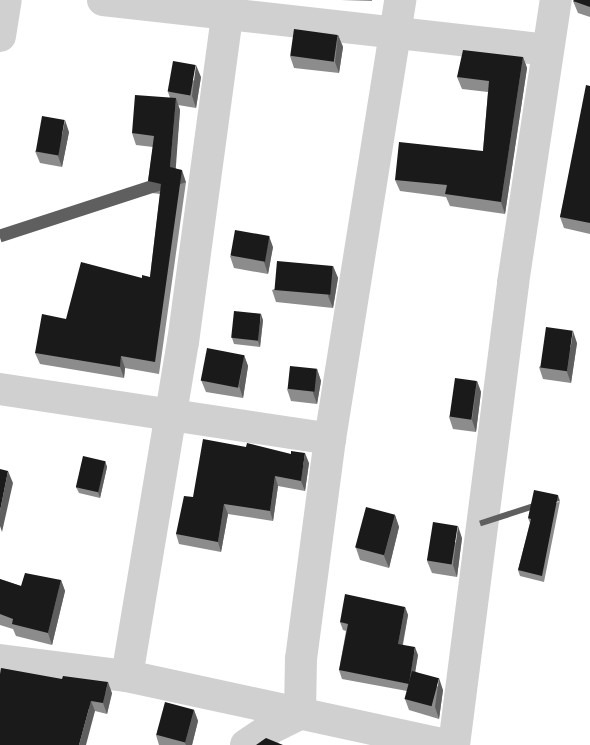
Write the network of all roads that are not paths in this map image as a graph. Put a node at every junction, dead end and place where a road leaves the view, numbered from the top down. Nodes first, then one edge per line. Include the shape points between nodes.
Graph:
1 (6, 0) edge
2 (103, 0) edge
3 (400, 0) edge
4 (556, 0) edge
5 (227, 15) junction
6 (393, 35) junction
7 (0, 36) edge
8 (547, 50) junction
9 (0, 389) edge
10 (170, 416) junction
11 (330, 439) junction
12 (0, 660) edge
13 (127, 676) junction
14 (300, 714) junction
15 (246, 745) edge
16 (446, 745) edge
17 (454, 745) edge

1 - 7 street
2 - 5 street
3 - 6 street
4 - 8 street
5 - 6 street
5 - 10 street
6 - 8 street
6 - 11 street
8 - 17 street
9 - 10 street
10 - 11 street
10 - 13 street
11 - 14 street via 301,659
12 - 13 street
13 - 14 street
14 - 15 street
14 - 16 street

